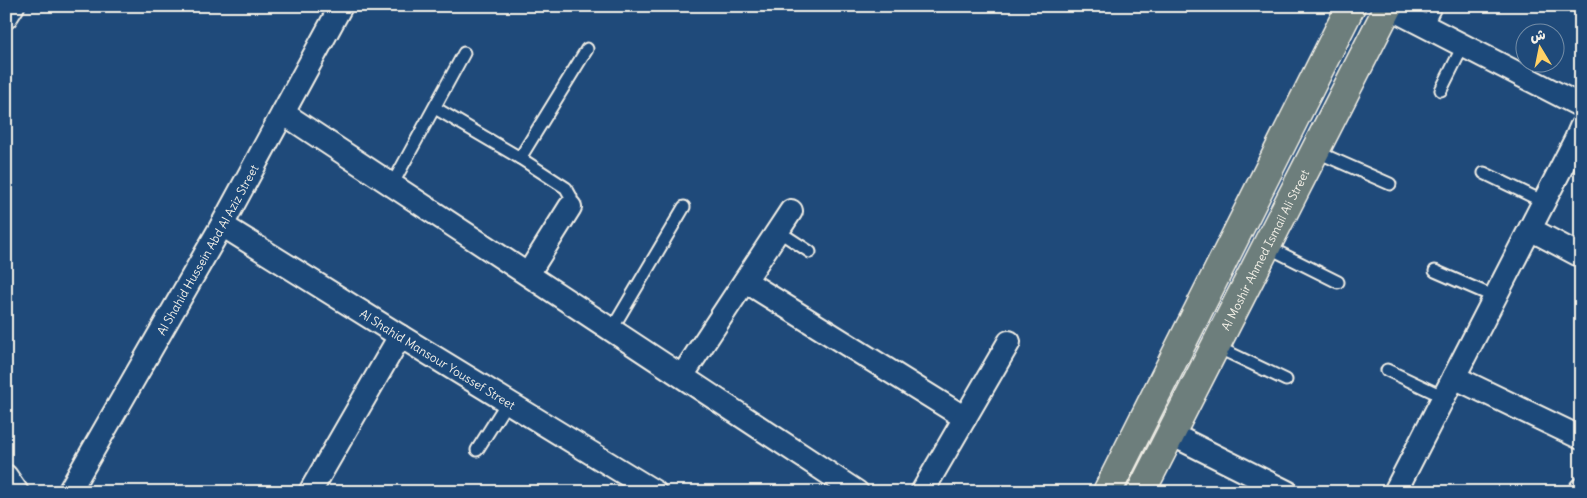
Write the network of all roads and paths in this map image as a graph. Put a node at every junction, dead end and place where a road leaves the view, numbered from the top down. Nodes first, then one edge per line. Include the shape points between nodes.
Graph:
1 (12, 6) edge
2 (341, 6) edge
3 (1351, 6) edge
4 (1436, 6) edge
5 (1388, 7) edge
6 (6, 17) edge
7 (1426, 26) junction
8 (1463, 46) junction
9 (587, 49) dead end
10 (464, 53) dead end
11 (1441, 90) dead end
12 (1581, 106) edge
13 (435, 108) junction
14 (283, 113) junction
15 (1581, 127) edge
16 (1315, 151) junction
17 (520, 158) junction
18 (1484, 172) dead end
19 (1390, 184) dead end
20 (392, 185) junction
21 (1544, 202) junction
22 (570, 207) joint
23 (684, 207) dead end
24 (791, 211) dead end
25 (222, 225) junction
26 (1530, 229) junction
27 (778, 231) junction
28 (1266, 246) junction
29 (810, 252) dead end
30 (1581, 256) edge
31 (1435, 271) dead end
32 (528, 274) junction
33 (745, 282) junction
34 (1338, 282) dead end
35 (1208, 292) junction
36 (1495, 298) junction
37 (1236, 305) junction
38 (612, 329) junction
39 (400, 336) junction
40 (1008, 342) dead end
41 (1215, 346) junction
42 (1387, 370) dead end
43 (682, 376) junction
44 (1454, 377) junction
45 (1286, 380) dead end
46 (1444, 397) junction
47 (508, 401) junction
48 (965, 418) junction
49 (1171, 434) junction
50 (1581, 438) edge
51 (477, 450) dead end
52 (6, 476) edge
53 (318, 489) edge
54 (17, 492) edge
55 (69, 492) edge
56 (655, 492) edge
57 (857, 492) edge
58 (922, 492) edge
59 (1106, 492) edge
60 (1141, 492) edge
61 (1286, 492) edge
62 (1395, 492) edge

1 - 6 street
2 - 14 street, Al Shahid Hussein Abd Al Aziz Street
3 - 35 main road
4 - 7 lane
5 - 7 street
5 - 16 main road, Al Moshir Ahmed Ismail Ali Street
7 - 8 street
8 - 11 lane
8 - 12 street
9 - 17 lane
10 - 13 lane
13 - 17 lane
13 - 20 lane
14 - 20 street
14 - 25 street, Al Shahid Hussein Abd Al Aziz Street
15 - 21 street
16 - 19 lane
16 - 28 main road, Al Moshir Ahmed Ismail Ali Street
17 - 22 lane via 566,188 571,197
18 - 21 lane
20 - 32 street
21 - 26 street
22 - 32 street
23 - 38 lane
24 - 27 street
25 - 39 street, Al Shahid Mansour Youssef Street
25 - 55 street, Al Shahid Hussein Abd Al Aziz Street
26 - 30 street
26 - 36 street
27 - 29 lane
27 - 33 street
28 - 34 lane
28 - 37 main road, Al Moshir Ahmed Ismail Ali Street
31 - 36 lane
32 - 38 street
33 - 43 street
33 - 48 street
35 - 37 main road
35 - 59 main road
36 - 44 street
37 - 41 main road, Al Moshir Ahmed Ismail Ali Street
38 - 43 street
39 - 47 street, Al Shahid Mansour Youssef Street
39 - 53 street
40 - 48 street
41 - 45 lane
41 - 49 main road, Al Moshir Ahmed Ismail Ali Street
42 - 46 lane
43 - 57 street
44 - 46 street
44 - 50 street
46 - 62 street
47 - 51 lane
47 - 56 street, Al Shahid Mansour Youssef Street
48 - 58 street
49 - 60 main road, Al Moshir Ahmed Ismail Ali Street
49 - 61 street
52 - 54 street

